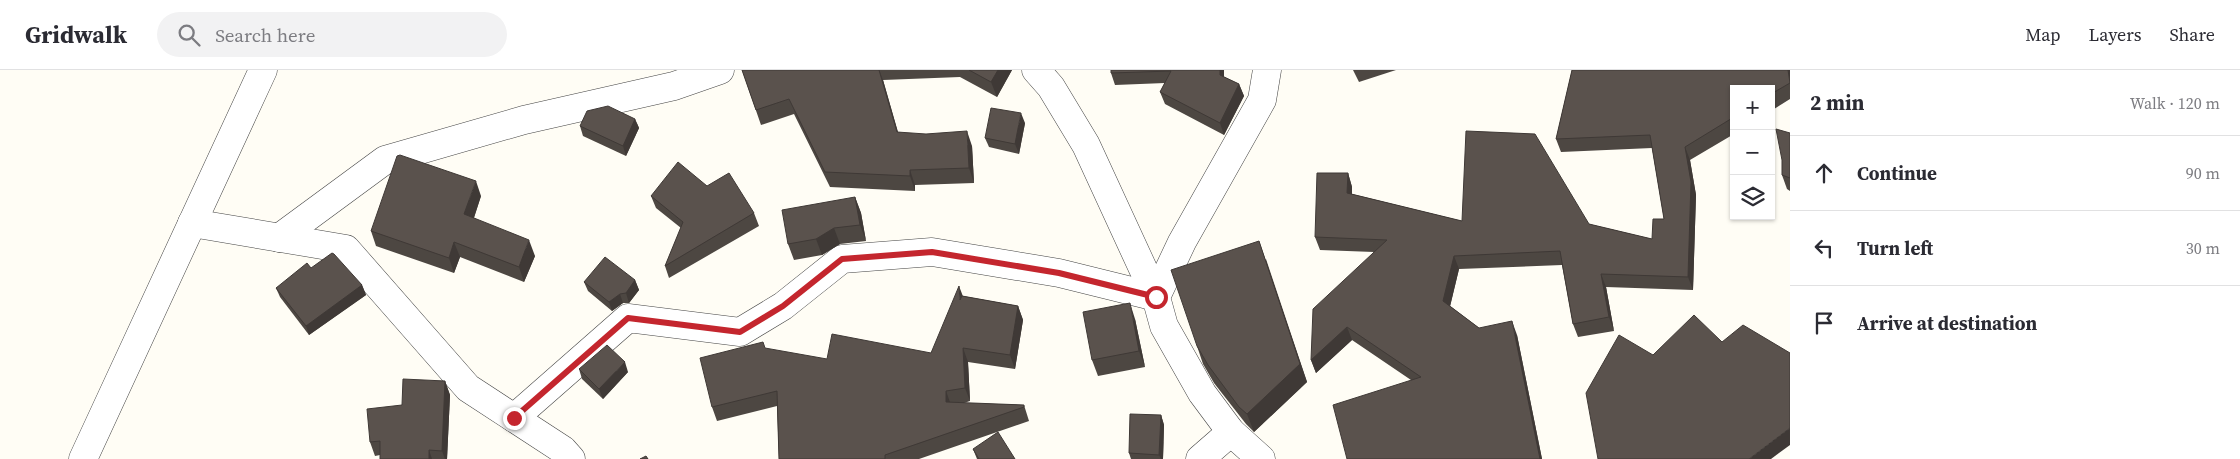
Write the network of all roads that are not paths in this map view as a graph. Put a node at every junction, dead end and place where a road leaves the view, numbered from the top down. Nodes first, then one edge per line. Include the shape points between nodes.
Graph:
1 (263, 70) edge
2 (720, 70) edge
3 (1036, 70) edge
4 (1267, 70) edge
5 (192, 223) junction
6 (279, 238) junction
7 (1156, 297) junction
8 (514, 418) junction
9 (1231, 432) junction
10 (84, 459) edge
11 (571, 459) edge
12 (1200, 459) edge
13 (1261, 459) edge

1 - 5 street
2 - 6 street via 674,86 524,120 384,160
3 - 7 street via 1051,87 1086,145
4 - 7 street via 1262,100 1182,242
5 - 6 street
5 - 10 street
6 - 8 street via 346,249 468,388
7 - 8 street via 1059,273 932,252 842,259 783,306 740,332 628,318
7 - 9 street via 1164,326 1202,394
8 - 11 street via 563,450
9 - 12 street
9 - 13 street

